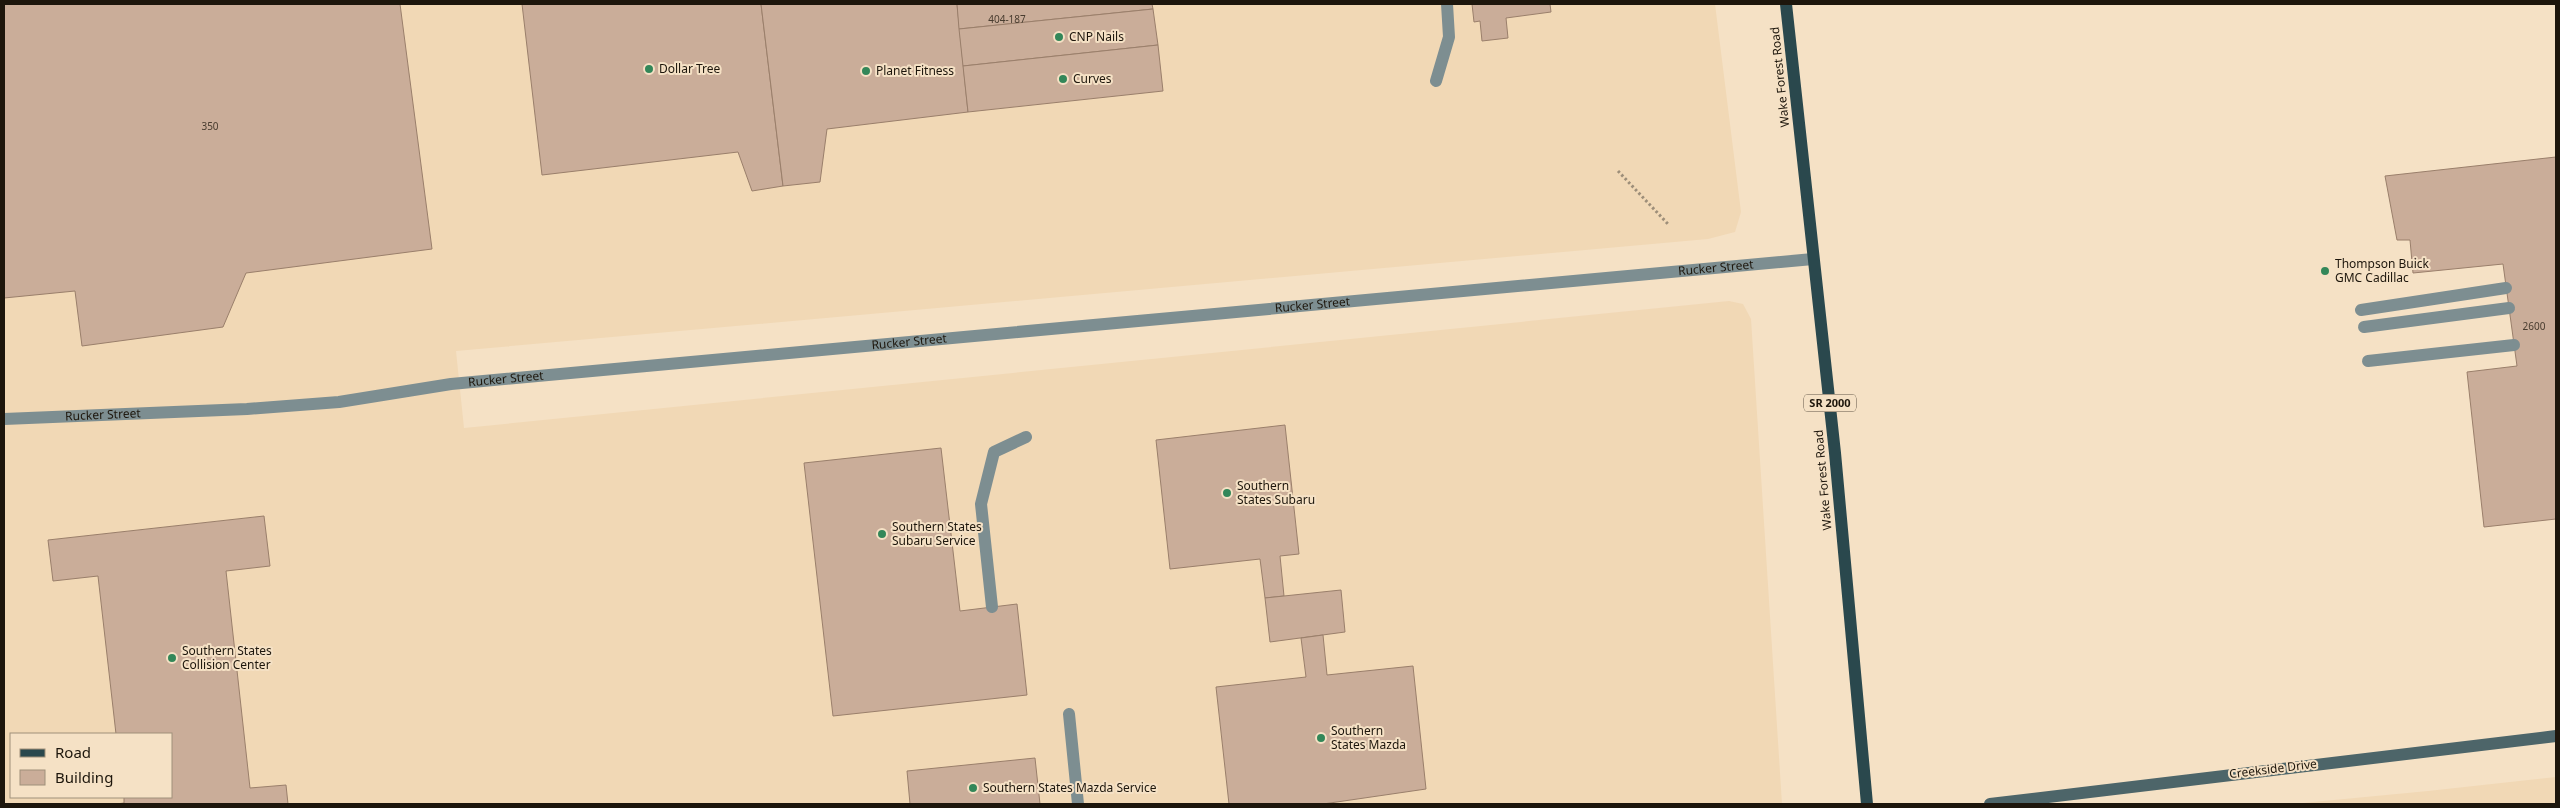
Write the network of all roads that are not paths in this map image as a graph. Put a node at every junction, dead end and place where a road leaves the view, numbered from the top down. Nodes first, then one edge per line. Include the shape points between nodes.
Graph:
1 (1446, 4) edge
2 (1786, 4) edge
3 (1436, 81) dead end
4 (1813, 259) junction
5 (2506, 288) dead end
6 (2509, 308) dead end
7 (2361, 310) dead end
8 (2364, 327) dead end
9 (2514, 345) dead end
10 (2368, 361) dead end
11 (4, 419) edge
12 (1026, 436) dead end
13 (992, 607) dead end
14 (1069, 714) dead end
15 (2556, 736) edge
16 (1078, 804) edge
17 (1867, 804) edge
18 (1990, 804) edge

1 - 3 street via 1449,37
2 - 4 main road, Wake Forest Road / SR 2000
4 - 11 street, Rucker Street via 451,384 339,402
4 - 17 main road, Wake Forest Road / SR 2000 via 1835,453
5 - 7 street
6 - 8 street
9 - 10 street
12 - 13 street via 994,452 981,504
14 - 16 street
15 - 18 street, Creekside Drive

